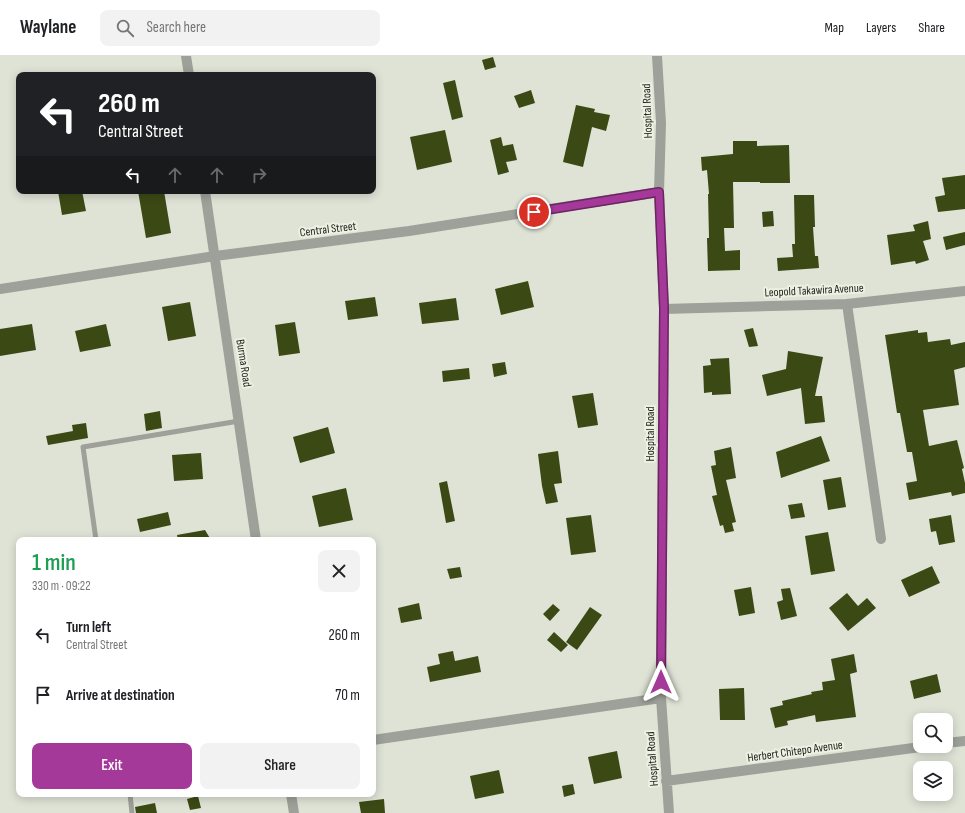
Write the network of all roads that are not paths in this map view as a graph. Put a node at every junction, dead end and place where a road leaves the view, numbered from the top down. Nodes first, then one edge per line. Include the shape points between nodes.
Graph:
1 (186, 56) edge
2 (657, 56) edge
3 (189, 72) edge
4 (659, 192) junction
5 (205, 194) edge
6 (215, 256) junction
7 (0, 289) edge
8 (965, 291) edge
9 (847, 304) junction
10 (664, 308) junction
11 (240, 421) junction
12 (96, 537) edge
13 (256, 537) edge
14 (882, 539) dead end
15 (661, 698) junction
16 (376, 740) edge
17 (965, 741) edge
18 (953, 742) edge
19 (913, 748) edge
20 (666, 781) junction
21 (130, 797) edge
22 (291, 797) edge
23 (132, 813) edge
24 (294, 813) edge
25 (669, 813) edge

1 - 3 street
2 - 4 street, Hospital Road via 661,123
4 - 6 street, Central Street via 409,232
4 - 10 street, Hospital Road
5 - 6 street, Burma Road
6 - 7 street, Central Street
6 - 11 street, Burma Road
8 - 9 street, Leopold Takawira Avenue
9 - 10 street, Leopold Takawira Avenue
9 - 14 street
10 - 15 street, Hospital Road
11 - 12 lane via 83,448
11 - 13 street, Burma Road
15 - 16 street
15 - 20 street, Hospital Road
17 - 18 street
19 - 20 street, Herbert Chitepo Avenue
20 - 25 street, Hospital Road
21 - 23 lane
22 - 24 street

